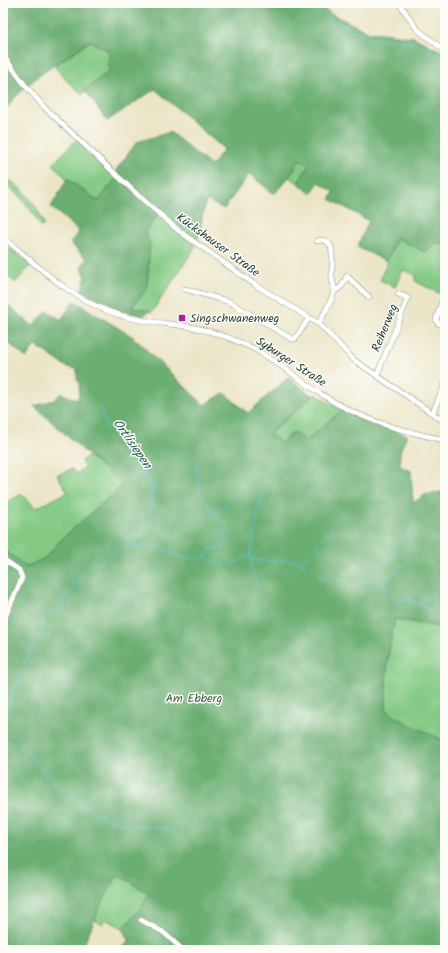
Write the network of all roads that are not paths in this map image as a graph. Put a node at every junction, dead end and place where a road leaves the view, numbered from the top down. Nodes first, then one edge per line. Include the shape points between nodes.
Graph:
1 (399, 3) edge
2 (445, 51) edge
3 (3, 55) edge
4 (3, 237) edge
5 (316, 241) dead end
6 (186, 289) dead end
7 (334, 292) junction
8 (445, 292) edge
9 (398, 294) dead end
10 (370, 297) dead end
11 (309, 318) junction
12 (319, 324) junction
13 (445, 326) edge
14 (376, 375) junction
15 (445, 384) edge
16 (433, 412) junction
17 (445, 422) edge
18 (445, 440) edge
19 (3, 559) edge
20 (3, 622) edge
21 (140, 920) dead end
22 (183, 950) edge

1 - 2 street via 417,29
3 - 11 street, Kückshauser Straße via 44,107 154,209 194,243
4 - 18 street, Syburger Straße via 60,284 98,307 134,319 202,329 231,338 270,358 351,412 398,430
5 - 7 street via 323,240 332,250 331,275
6 - 11 street via 230,302 292,339 295,339
7 - 10 street via 342,286 347,276
7 - 12 street
8 - 13 street via 436,320
9 - 14 street, Reiherweg via 408,298
11 - 12 street, Kückshauser Straße
12 - 14 street, Kückshauser Straße via 350,356
14 - 16 street, Kückshauser Straße
15 - 16 street
16 - 17 street, Kückshauser Straße
19 - 20 street via 19,570 22,578
21 - 22 street via 163,932

